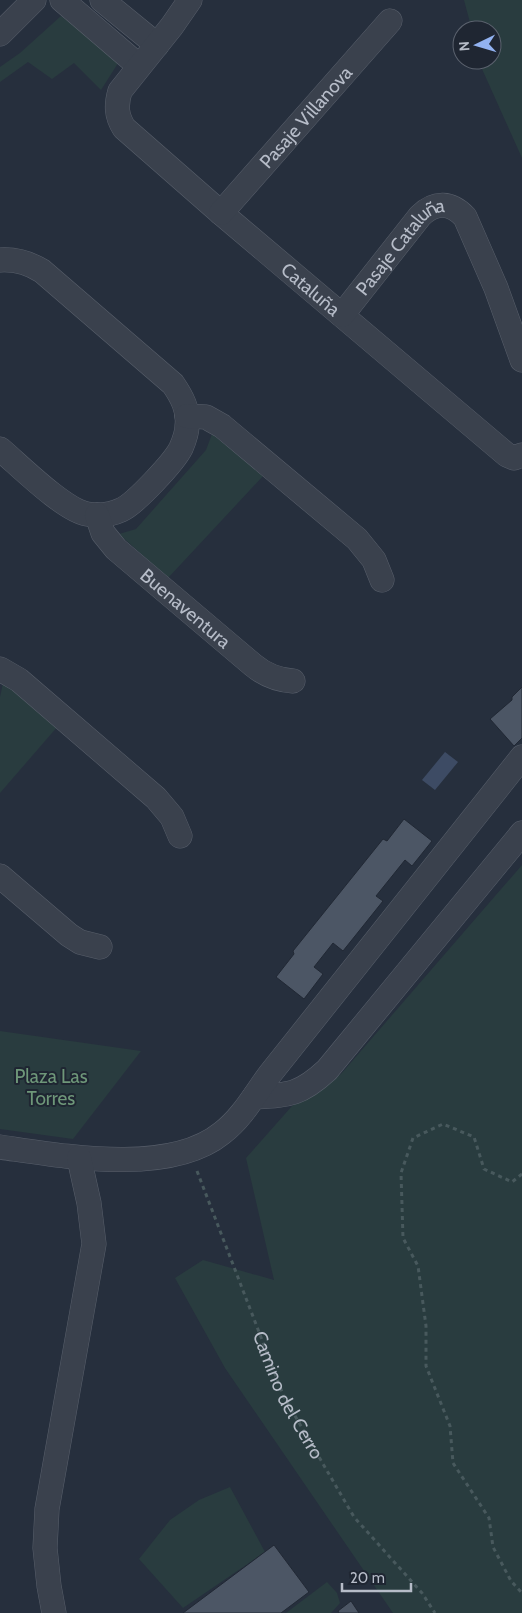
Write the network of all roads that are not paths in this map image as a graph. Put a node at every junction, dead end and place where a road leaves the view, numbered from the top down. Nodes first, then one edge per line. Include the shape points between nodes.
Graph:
1 (34, 0) edge
2 (62, 0) edge
3 (102, 0) edge
4 (190, 0) edge
5 (390, 20) dead end
6 (2, 30) edge
7 (157, 45) junction
8 (139, 66) junction
9 (221, 213) junction
10 (0, 260) edge
11 (342, 315) junction
12 (522, 360) edge
13 (187, 416) junction
14 (0, 449) edge
15 (518, 456) edge
16 (97, 515) junction
17 (382, 580) dead end
18 (0, 669) edge
19 (293, 681) dead end
20 (522, 757) edge
21 (522, 833) edge
22 (180, 836) dead end
23 (0, 876) edge
24 (100, 947) dead end
25 (254, 1096) junction
26 (0, 1147) edge
27 (70, 1157) junction
28 (54, 1613) edge

1 - 6 street
2 - 8 street
3 - 7 street
4 - 7 street
5 - 9 street, Pasaje Villanova
7 - 8 street
8 - 9 street, Cataluña via 120,91 117,100 120,120 130,134
9 - 11 street, Cataluña
10 - 13 street via 20,261 42,271 173,384
11 - 12 street, Pasaje Cataluña via 420,216 434,206 450,206 465,217 496,288
11 - 15 street, Cataluña via 507,455
13 - 16 street via 185,438 174,458 133,502 122,510
13 - 17 street via 206,417 222,426 357,539 374,560
14 - 16 street via 67,506
16 - 19 street, Buenaventura via 103,533 116,549 263,673
18 - 22 street via 19,680 156,798 172,817
20 - 25 street
21 - 25 street via 327,1070 300,1090 284,1095
23 - 24 street via 69,935 80,942
25 - 27 street via 233,1124 197,1149 160,1157 105,1160
26 - 27 street
27 - 28 street via 89,1203 94,1244 47,1510 45,1548

